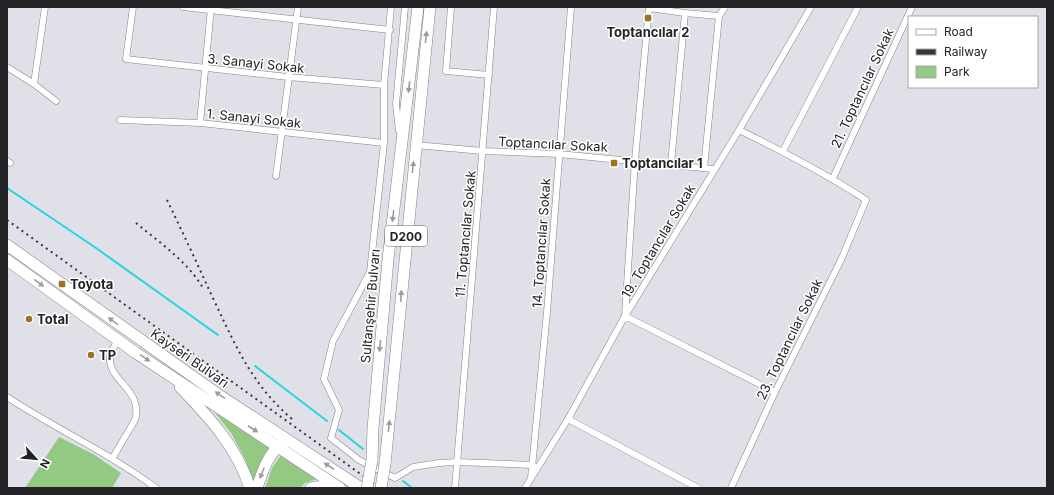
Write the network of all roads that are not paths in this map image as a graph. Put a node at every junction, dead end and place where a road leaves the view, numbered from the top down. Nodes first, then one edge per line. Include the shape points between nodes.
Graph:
1 (46, 7) edge
2 (133, 7) edge
3 (184, 7) edge
4 (298, 7) edge
5 (391, 7) edge
6 (405, 7) edge
7 (418, 7) edge
8 (430, 7) edge
9 (451, 7) edge
10 (494, 7) edge
11 (571, 7) edge
12 (649, 7) edge
13 (725, 7) edge
14 (811, 7) edge
15 (858, 7) edge
16 (909, 8) edge
17 (214, 9) edge
18 (685, 13) junction
19 (719, 16) junction
20 (296, 19) junction
21 (390, 30) junction
22 (7, 68) edge
23 (205, 68) junction
24 (489, 75) junction
25 (288, 77) junction
26 (34, 84) junction
27 (384, 85) junction
28 (56, 101) dead end
29 (120, 120) dead end
30 (200, 123) junction
31 (738, 130) junction
32 (282, 132) junction
33 (384, 143) junction
34 (415, 145) junction
35 (402, 149) junction
36 (483, 151) junction
37 (783, 151) junction
38 (559, 154) junction
39 (635, 160) junction
40 (671, 164) junction
41 (704, 168) junction
42 (713, 169) junction
43 (276, 176) dead end
44 (833, 178) junction
45 (7, 245) edge
46 (7, 260) edge
47 (625, 316) junction
48 (118, 340) junction
49 (167, 373) junction
50 (775, 392) junction
51 (7, 397) edge
52 (568, 419) junction
53 (283, 443) junction
54 (112, 459) junction
55 (456, 462) junction
56 (533, 465) junction
57 (531, 480) junction
58 (339, 487) edge
59 (156, 488) edge
60 (250, 488) edge
61 (257, 488) edge
62 (311, 488) edge
63 (361, 488) edge
64 (368, 488) edge
65 (381, 488) edge
66 (455, 488) edge
67 (525, 488) edge
68 (698, 488) edge
69 (731, 488) edge

1 - 26 street
2 - 23 street, 3. Sanayi Sokak via 126,59
3 - 17 street
4 - 20 street
5 - 21 street
6 - 35 street via 396,104
7 -> 35 highway, Sultanşehir Bulvarı / D200
34 -> 8 highway, D200
9 - 24 street via 446,71
10 - 24 street, 11. Toptancılar Sokak
11 - 38 street, 14. Toptancılar Sokak
12 - 18 street
12 - 39 street
13 - 19 street
14 - 31 street, 19. Toptancılar Sokak
15 - 37 street
16 - 44 street, 21. Toptancılar Sokak
17 - 20 street
17 - 23 street
18 - 19 street
18 - 40 street
19 - 41 street
20 - 21 street
20 - 25 street
21 - 27 street
22 - 26 street
23 - 25 street, 3. Sanayi Sokak
23 - 30 street
24 - 36 street, 11. Toptancılar Sokak
25 - 27 street, 3. Sanayi Sokak
25 - 32 street
26 - 28 street
27 - 33 street
29 - 30 street, 1. Sanayi Sokak
30 - 32 street, 1. Sanayi Sokak
31 - 37 street
31 - 42 street, 19. Toptancılar Sokak
32 - 33 street, 1. Sanayi Sokak
32 - 43 street
33 - 55 street via 370,272 333,341 324,379 339,410 331,438 359,460 395,478 413,467
34 - 36 street, Toptancılar Sokak
65 -> 34 highway, D200, bridge
35 -> 64 highway, Sultanşehir Bulvarı / D200, bridge via 388,259
36 - 38 street, Toptancılar Sokak
36 - 55 street, 11. Toptancılar Sokak
37 - 44 street
38 - 39 street, Toptancılar Sokak
38 - 56 street, 14. Toptancılar Sokak
39 - 40 street, Toptancılar Sokak
39 - 47 street
40 - 41 street, Toptancılar Sokak
41 - 42 street, Toptancılar Sokak
42 - 47 street, 19. Toptancılar Sokak
44 - 50 street, 23. Toptancılar Sokak via 866,200 840,260
53 -> 45 highway, Kayseri Bulvarı
46 -> 48 highway, Kayseri Bulvarı
47 - 50 street
47 - 52 street, 19. Toptancılar Sokak
48 -> 49 highway, Kayseri Bulvarı
48 - 54 street via 110,361 113,370 136,403 137,414
49 -> 53 highway, Kayseri Bulvarı
49 - 60 highway via 225,439 241,464
50 - 69 street, 23. Toptancılar Sokak
51 - 54 street
52 - 57 street, 19. Toptancılar Sokak
52 - 68 street
53 - 58 highway, Kayseri Bulvarı
53 -> 61 highway via 266,465
63 -> 53 highway, Kayseri Bulvarı
54 - 59 street
55 - 56 street
55 - 66 street, 11. Toptancılar Sokak
56 - 57 street, 14. Toptancılar Sokak
57 - 67 street, 19. Toptancılar Sokak
58 - 62 highway

